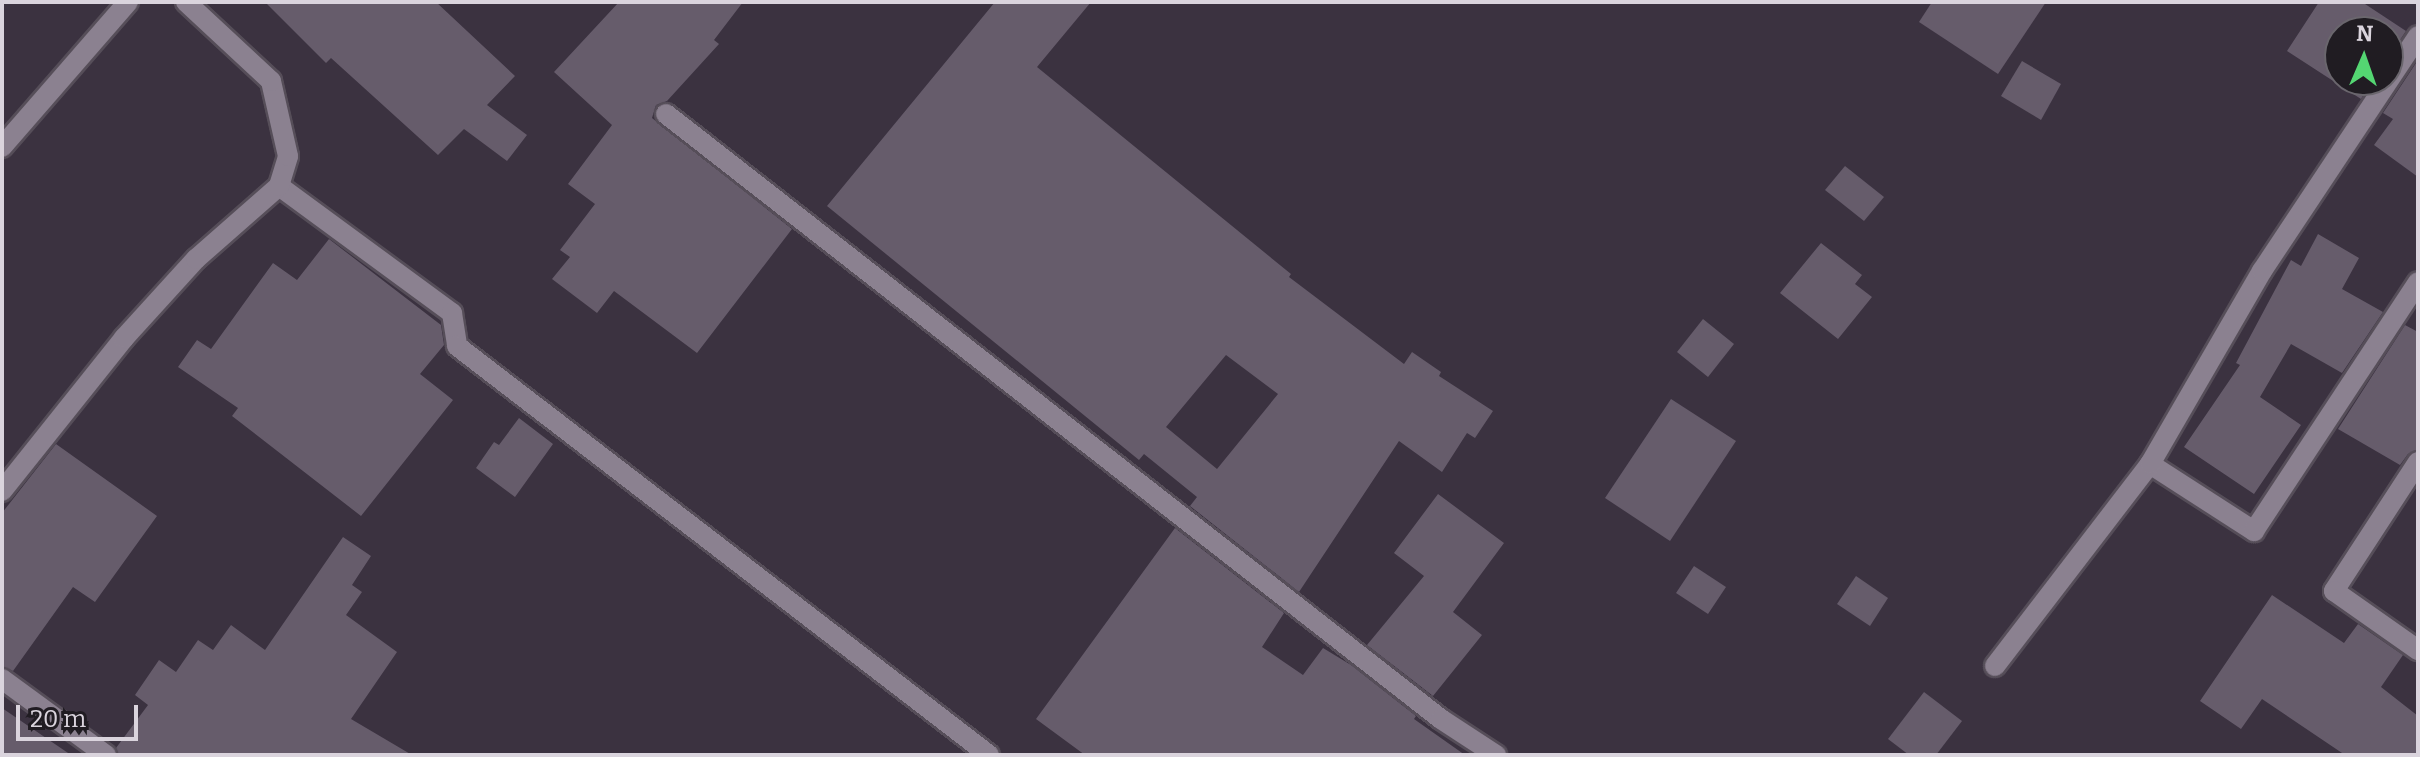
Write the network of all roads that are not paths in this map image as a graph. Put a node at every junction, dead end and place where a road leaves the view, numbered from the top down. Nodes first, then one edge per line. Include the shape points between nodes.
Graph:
1 (128, 2) edge
2 (186, 2) edge
3 (2418, 36) edge
4 (666, 114) dead end
5 (2, 147) edge
6 (279, 186) junction
7 (2418, 282) edge
8 (2418, 462) edge
9 (2150, 464) junction
10 (2, 491) edge
11 (2418, 650) edge
12 (1995, 666) dead end
13 (2, 679) edge
14 (963, 747) edge
15 (106, 755) edge
16 (989, 755) edge
17 (1496, 755) edge

1 - 5 street
2 - 6 street via 271,81 288,156
3 - 9 street via 2262,271
4 - 17 street via 1441,719
6 - 10 street via 196,259 124,338
6 - 14 street via 452,313 457,346
7 - 9 street via 2254,531
8 - 11 street via 2334,591
9 - 12 street
13 - 15 street
14 - 16 street

